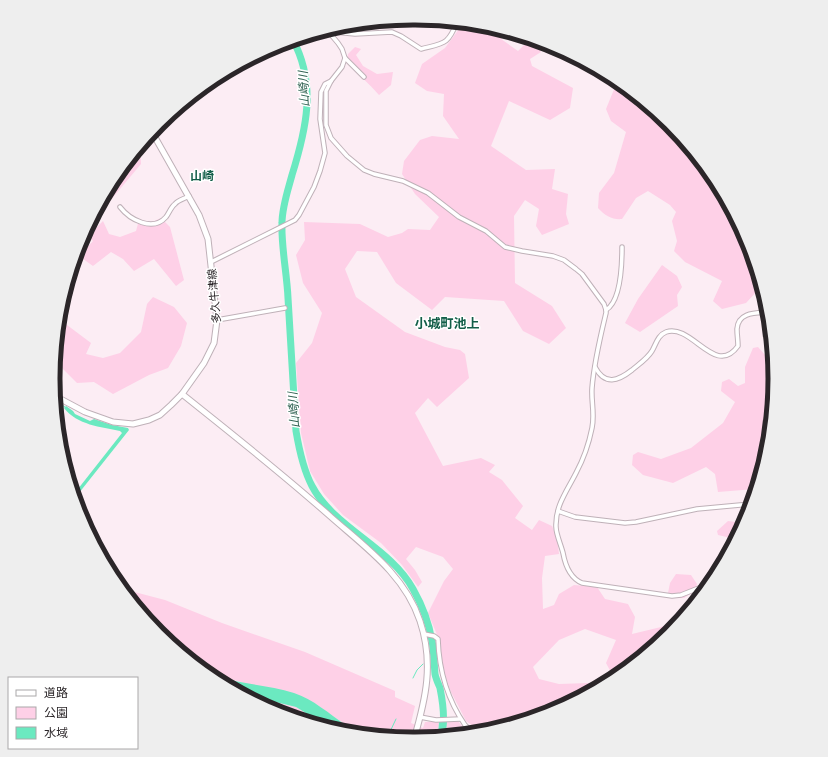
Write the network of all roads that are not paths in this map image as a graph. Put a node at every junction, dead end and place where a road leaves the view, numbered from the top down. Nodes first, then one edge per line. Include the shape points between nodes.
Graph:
1 (455, 28) edge
2 (342, 33) edge
3 (331, 35) edge
4 (345, 58) junction
5 (364, 77) dead end
6 (331, 81) junction
7 (155, 138) edge
8 (189, 196) junction
9 (120, 207) dead end
10 (622, 248) dead end
11 (211, 262) junction
12 (285, 308) dead end
13 (606, 310) junction
14 (761, 313) edge
15 (217, 320) junction
16 (595, 366) junction
17 (182, 394) junction
18 (61, 399) edge
19 (744, 505) edge
20 (558, 511) junction
21 (698, 588) edge
22 (426, 634) junction
23 (420, 717) junction
24 (460, 719) junction
25 (468, 728) edge
26 (416, 732) edge

1 - 2 street via 450,39 421,49 392,32
3 - 4 street via 342,49
4 - 5 street
4 - 6 street via 342,67
6 - 11 street via 325,84 321,92 320,119 325,153 314,187 297,218
6 - 13 street via 325,96 326,125 331,138 352,161 364,170 403,181 428,193 459,217 486,231 505,247 547,254 564,260 582,274
7 - 8 street, 多久牛津線
8 - 9 street via 174,204 166,217 152,224 131,218
8 - 11 street, 多久牛津線 via 208,239
10 - 13 street via 616,294 612,305
11 - 15 street, 多久牛津線
12 - 15 street
13 - 16 street
14 - 16 street via 748,314 741,319 738,326 738,346 725,356 713,354 684,334 672,331 659,337 648,356 621,378 605,378
15 - 17 street, 多久牛津線 via 210,353
16 - 20 street via 592,429 578,468 564,493
17 - 18 street, 多久牛津線 via 160,415 134,424 113,422 85,412
17 - 22 street via 270,465 384,564 414,604
19 - 20 street via 697,509 625,523 575,517
20 - 21 street via 556,529 564,560 578,581 672,596
22 - 23 street via 428,680
22 - 24 street via 438,639 438,660 442,675
23 - 24 street via 436,720
23 - 26 street
24 - 25 street

